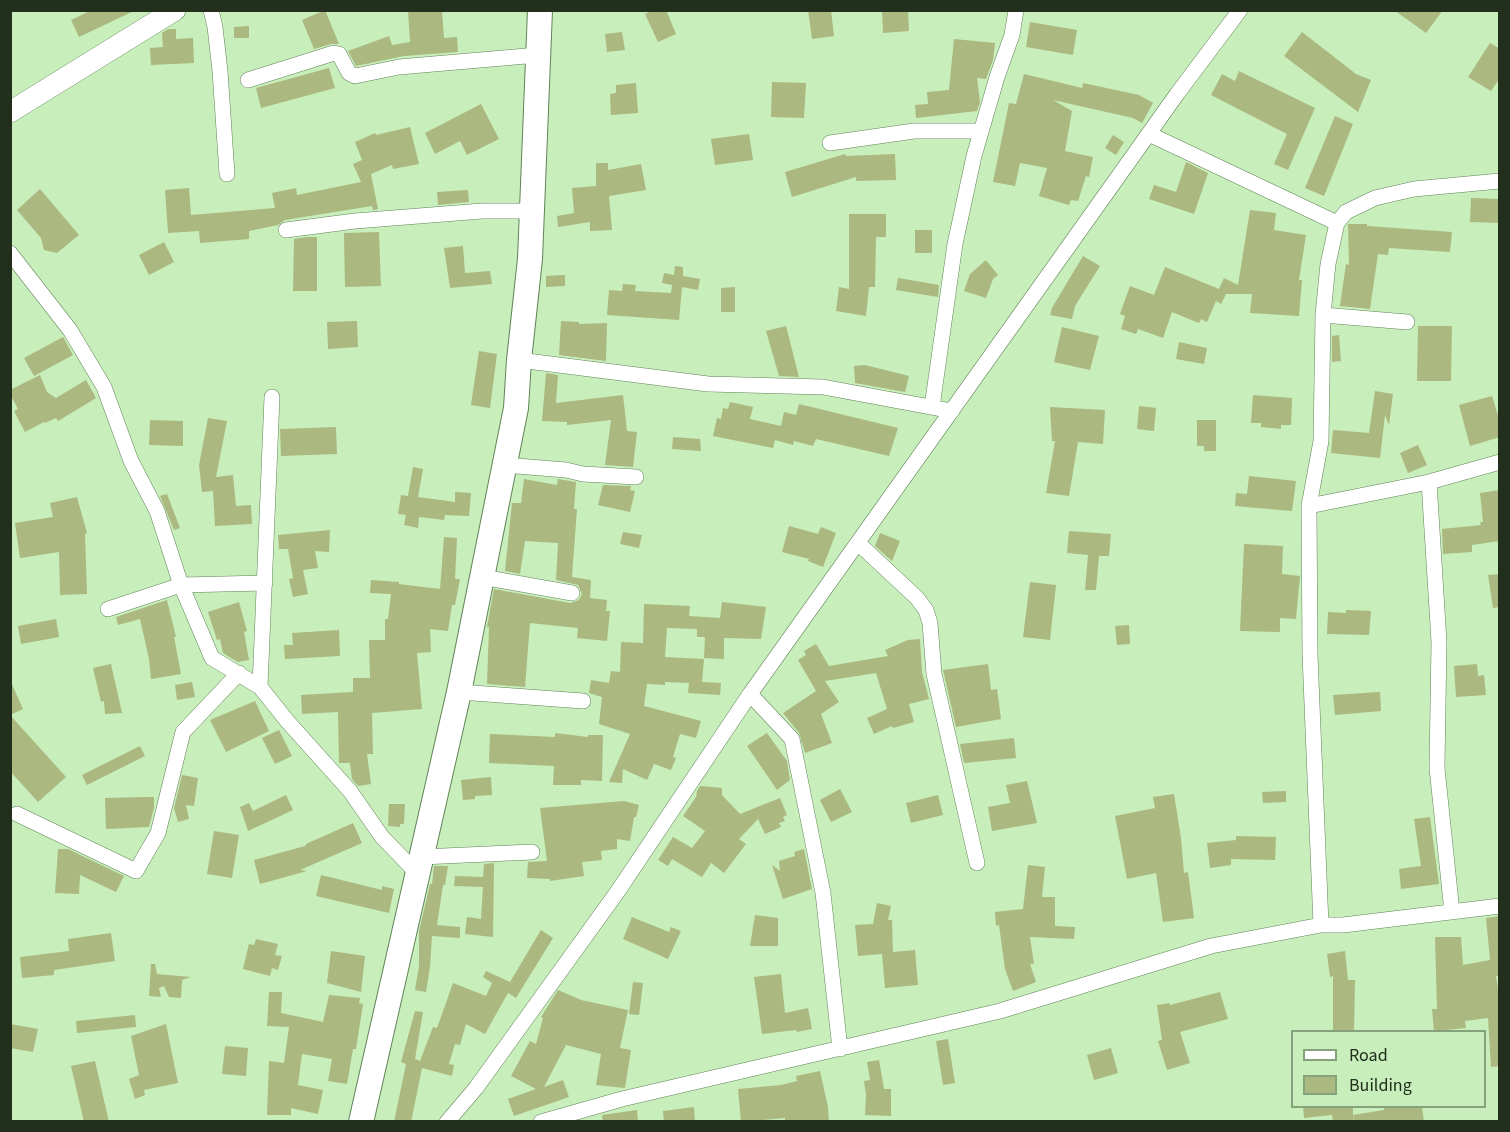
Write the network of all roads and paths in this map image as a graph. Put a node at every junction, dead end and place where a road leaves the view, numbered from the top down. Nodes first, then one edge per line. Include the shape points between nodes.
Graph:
1 (175, 10) edge
2 (211, 10) edge
3 (540, 10) edge
4 (1016, 10) edge
5 (1240, 10) edge
6 (538, 55) junction
7 (249, 80) dead end
8 (10, 112) edge
9 (981, 131) junction
10 (1149, 134) junction
11 (831, 143) dead end
12 (227, 174) dead end
13 (1500, 181) edge
14 (532, 211) junction
15 (1337, 224) junction
16 (286, 230) dead end
17 (10, 254) edge
18 (1323, 315) junction
19 (1407, 322) dead end
20 (519, 360) junction
21 (272, 397) dead end
22 (932, 407) junction
23 (952, 411) junction
24 (1500, 462) edge
25 (504, 465) junction
26 (636, 477) dead end
27 (1429, 482) junction
28 (1309, 506) junction
29 (858, 543) junction
30 (482, 577) junction
31 (265, 583) junction
32 (181, 585) junction
33 (572, 593) dead end
34 (108, 609) dead end
35 (239, 673) junction
36 (260, 687) junction
37 (459, 692) junction
38 (750, 694) junction
39 (584, 701) dead end
40 (17, 814) dead end
41 (532, 852) dead end
42 (977, 863) dead end
43 (419, 865) junction
44 (1500, 906) edge
45 (1452, 912) junction
46 (1321, 925) junction
47 (840, 1049) junction
48 (361, 1122) edge
49 (447, 1122) edge
50 (541, 1122) edge

1 - 8 street
2 - 12 street via 220,71
3 - 6 main road
4 - 9 street via 1012,35
5 - 10 street
6 - 7 street via 399,67 355,76 349,73 339,54 334,53
6 - 14 main road
9 - 11 street via 914,131
9 - 22 street via 956,244
10 - 15 street
10 - 23 street
13 - 15 street via 1414,189 1375,198 1346,212
14 - 16 street via 482,211
14 - 20 main road
15 - 18 street
17 - 32 street via 70,330 104,387 131,460 157,511
18 - 19 street
18 - 28 street via 1321,441
20 - 22 street via 708,384 823,387
20 - 25 main road via 516,408
21 - 31 street
22 - 23 street
23 - 29 street
24 - 27 street
25 - 26 street
25 - 30 main road
27 - 28 street
27 - 45 street via 1439,642 1437,768
28 - 46 street via 1310,656
29 - 38 street
29 - 42 street via 926,610 934,674
30 - 33 street
30 - 37 main road
31 - 32 street
31 - 36 street
32 - 34 street
32 - 35 street via 212,658
35 - 36 street
35 - 40 street via 183,732 158,833 136,871
36 - 43 street via 350,791 382,837
37 - 39 street
37 - 43 main road
38 - 47 street via 792,739 823,893
38 - 49 street via 618,891 476,1088
41 - 43 street
43 - 48 main road
44 - 45 street
45 - 46 street
46 - 47 street via 1211,946 1000,1011
47 - 50 street via 622,1099

